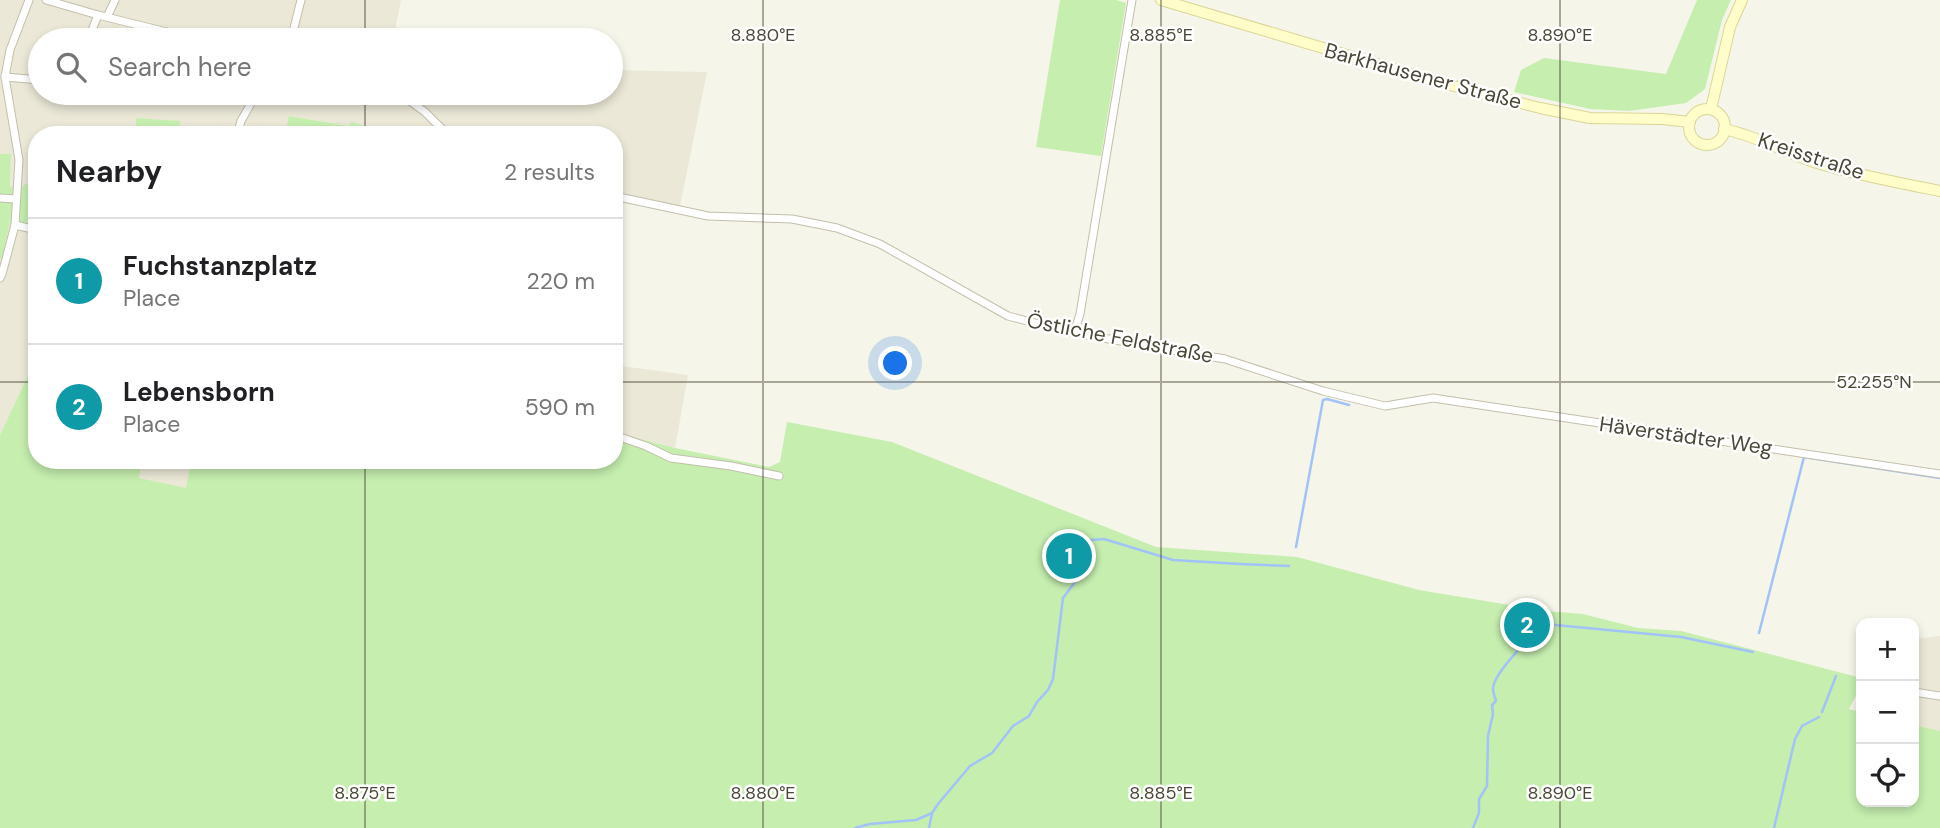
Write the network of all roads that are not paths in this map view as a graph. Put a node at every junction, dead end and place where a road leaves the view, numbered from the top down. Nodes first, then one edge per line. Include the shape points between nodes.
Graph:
1 (29, 0) edge
2 (46, 0) edge
3 (115, 0) edge
4 (301, 0) edge
5 (1132, 0) edge
6 (1161, 0) edge
7 (1742, 0) edge
8 (98, 15) junction
9 (107, 18) junction
10 (93, 28) edge
11 (149, 28) edge
12 (294, 28) edge
13 (5, 77) junction
14 (28, 79) edge
15 (250, 105) edge
16 (415, 105) edge
17 (1711, 109) junction
18 (1690, 122) junction
19 (240, 126) edge
20 (439, 126) edge
21 (1724, 129) junction
22 (1940, 191) edge
23 (0, 198) edge
24 (623, 198) edge
25 (15, 199) junction
26 (15, 225) junction
27 (28, 228) edge
28 (0, 278) edge
29 (1074, 333) junction
30 (1433, 398) joint
31 (623, 438) edge
32 (1940, 474) edge
33 (779, 476) dead end
34 (1919, 693) edge
35 (1940, 696) edge

1 - 13 street
2 - 8 street
3 - 9 street
4 - 12 street
5 - 29 street
6 - 18 main road, Barkhausener Straße via 1540,108 1590,118
7 - 17 main road via 1730,27
8 - 9 street
8 - 10 street
9 - 11 street
13 - 14 street
13 - 25 street via 19,160
15 - 19 street
16 - 20 street
17 - 18 main road via 1700,110
17 - 21 main road via 1721,116
18 - 21 main road via 1691,134 1704,144 1716,142
21 - 22 main road, Kreisstraße via 1823,165
23 - 25 street
24 - 29 street, Östliche Feldstraße via 708,216 792,219 837,228 880,244 1008,317
25 - 26 street
26 - 27 street
26 - 28 street
29 - 30 street, Östliche Feldstraße via 1225,359 1385,406
30 - 32 street, Häverstädter Weg
31 - 33 street via 671,458
34 - 35 street

